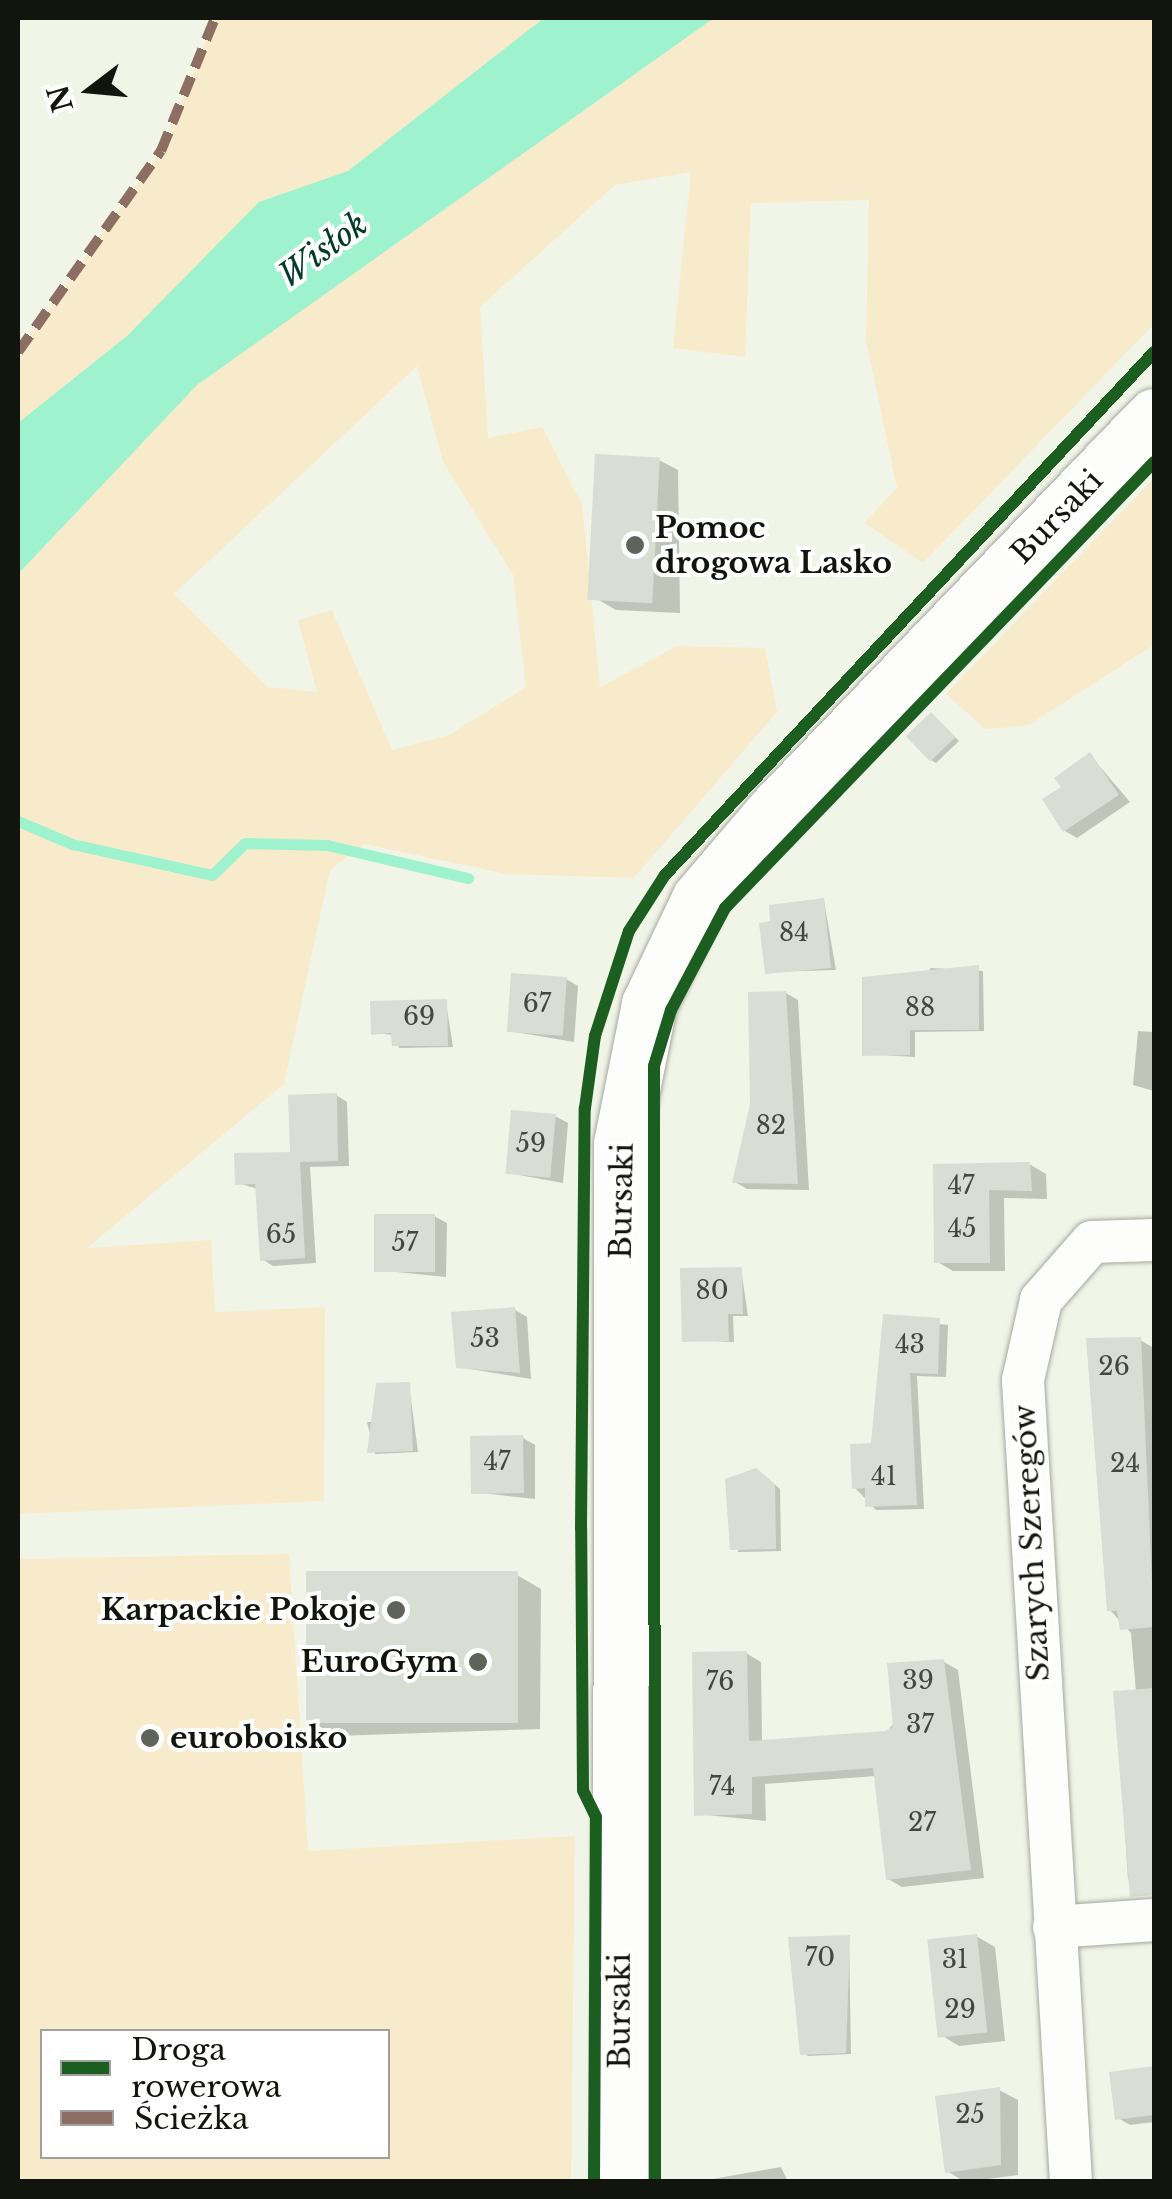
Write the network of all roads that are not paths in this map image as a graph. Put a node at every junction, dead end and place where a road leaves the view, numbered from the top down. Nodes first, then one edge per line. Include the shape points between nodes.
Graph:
1 (1154, 416) edge
2 (1154, 1240) edge
3 (1154, 1920) edge
4 (1054, 1927) junction
5 (620, 2182) edge
6 (1072, 2182) edge

1 - 5 street, Bursaki via 774,810 699,898 649,1004 621,1144
2 - 4 street, Szarych Szeregów via 1092,1242 1041,1300 1023,1380
3 - 4 street
4 - 6 street, Szarych Szeregów

